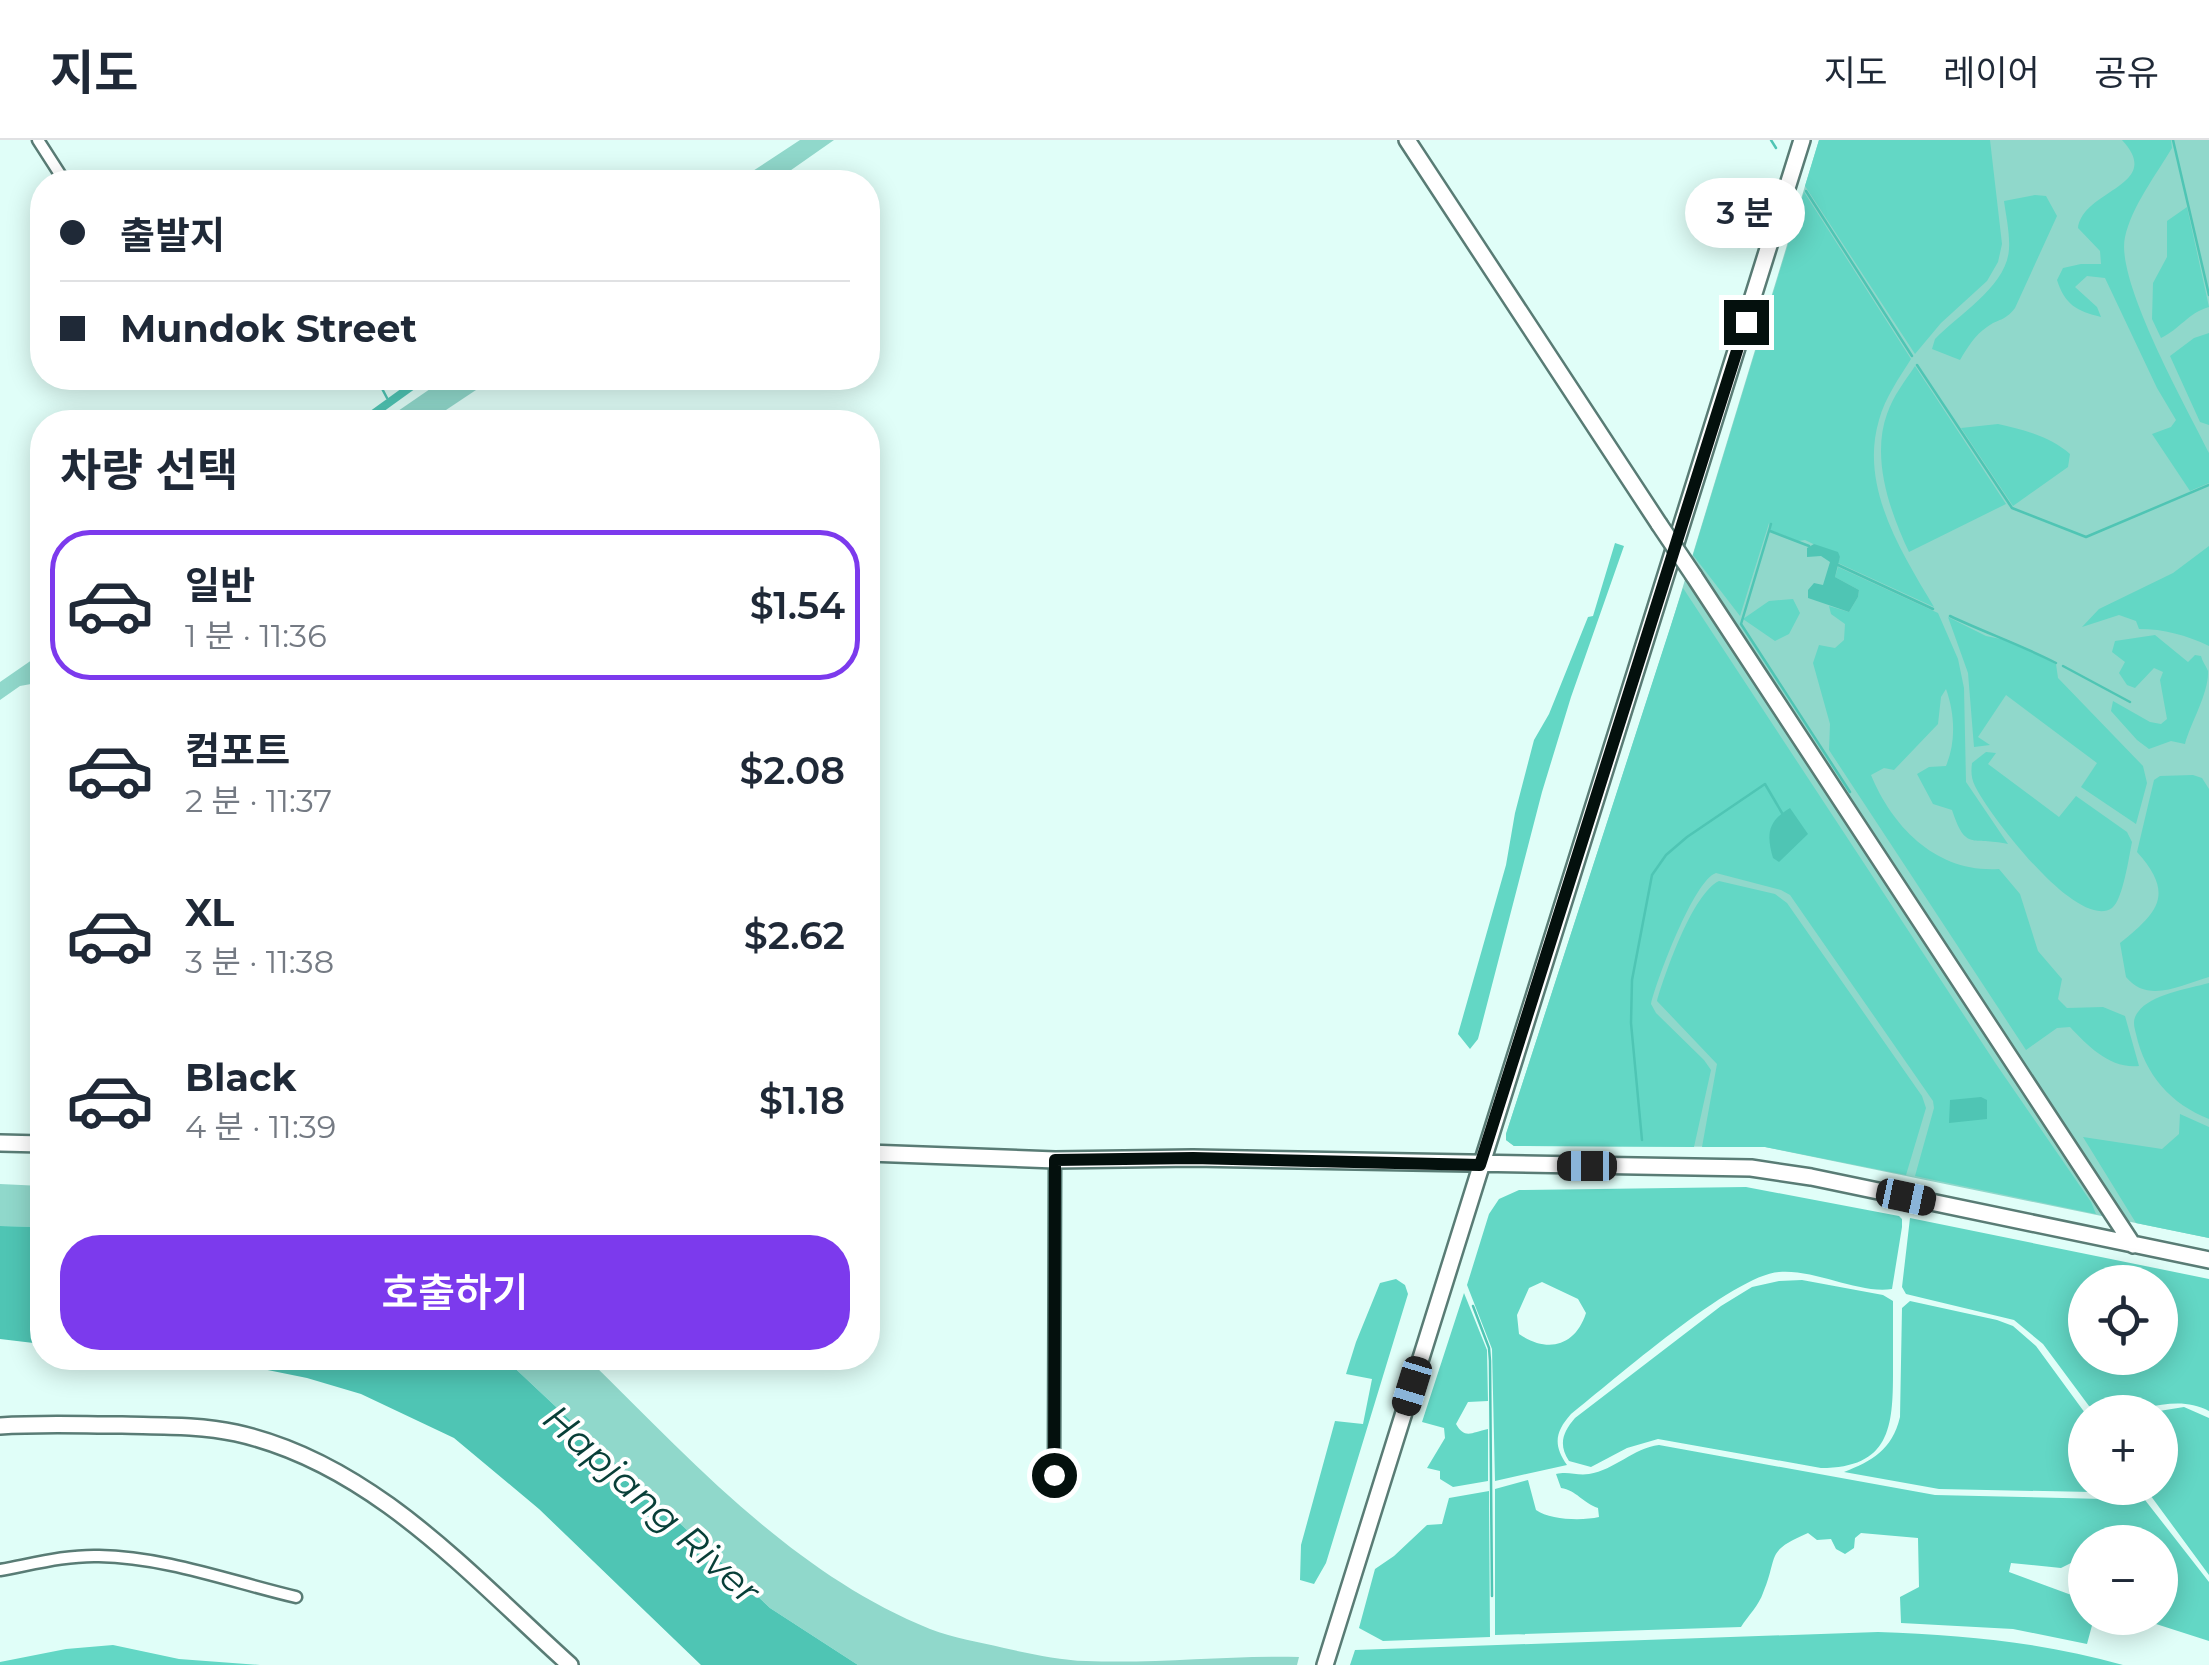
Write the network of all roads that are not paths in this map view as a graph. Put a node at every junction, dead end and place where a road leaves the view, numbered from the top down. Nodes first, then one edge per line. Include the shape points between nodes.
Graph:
1 (38, 140) edge
2 (1406, 140) edge
3 (1802, 140) edge
4 (58, 170) edge
5 (0, 1143) edge
6 (30, 1144) edge
7 (880, 1153) edge
8 (1055, 1160) junction
9 (1480, 1165) junction
10 (2133, 1245) junction
11 (2209, 1260) edge
12 (0, 1426) edge
13 (1054, 1475) dead end
14 (0, 1570) edge
15 (296, 1597) dead end
16 (1327, 1658) edge
17 (570, 1665) edge

1 - 4 street
2 - 10 street, bridge
3 - 9 street
5 - 6 street
7 - 8 street
8 - 9 street
8 - 13 street
9 - 10 street via 1751,1168
9 - 16 street
10 - 11 street
12 - 17 street via 184,1427 280,1446 374,1494
14 - 15 street via 79,1556 122,1558

